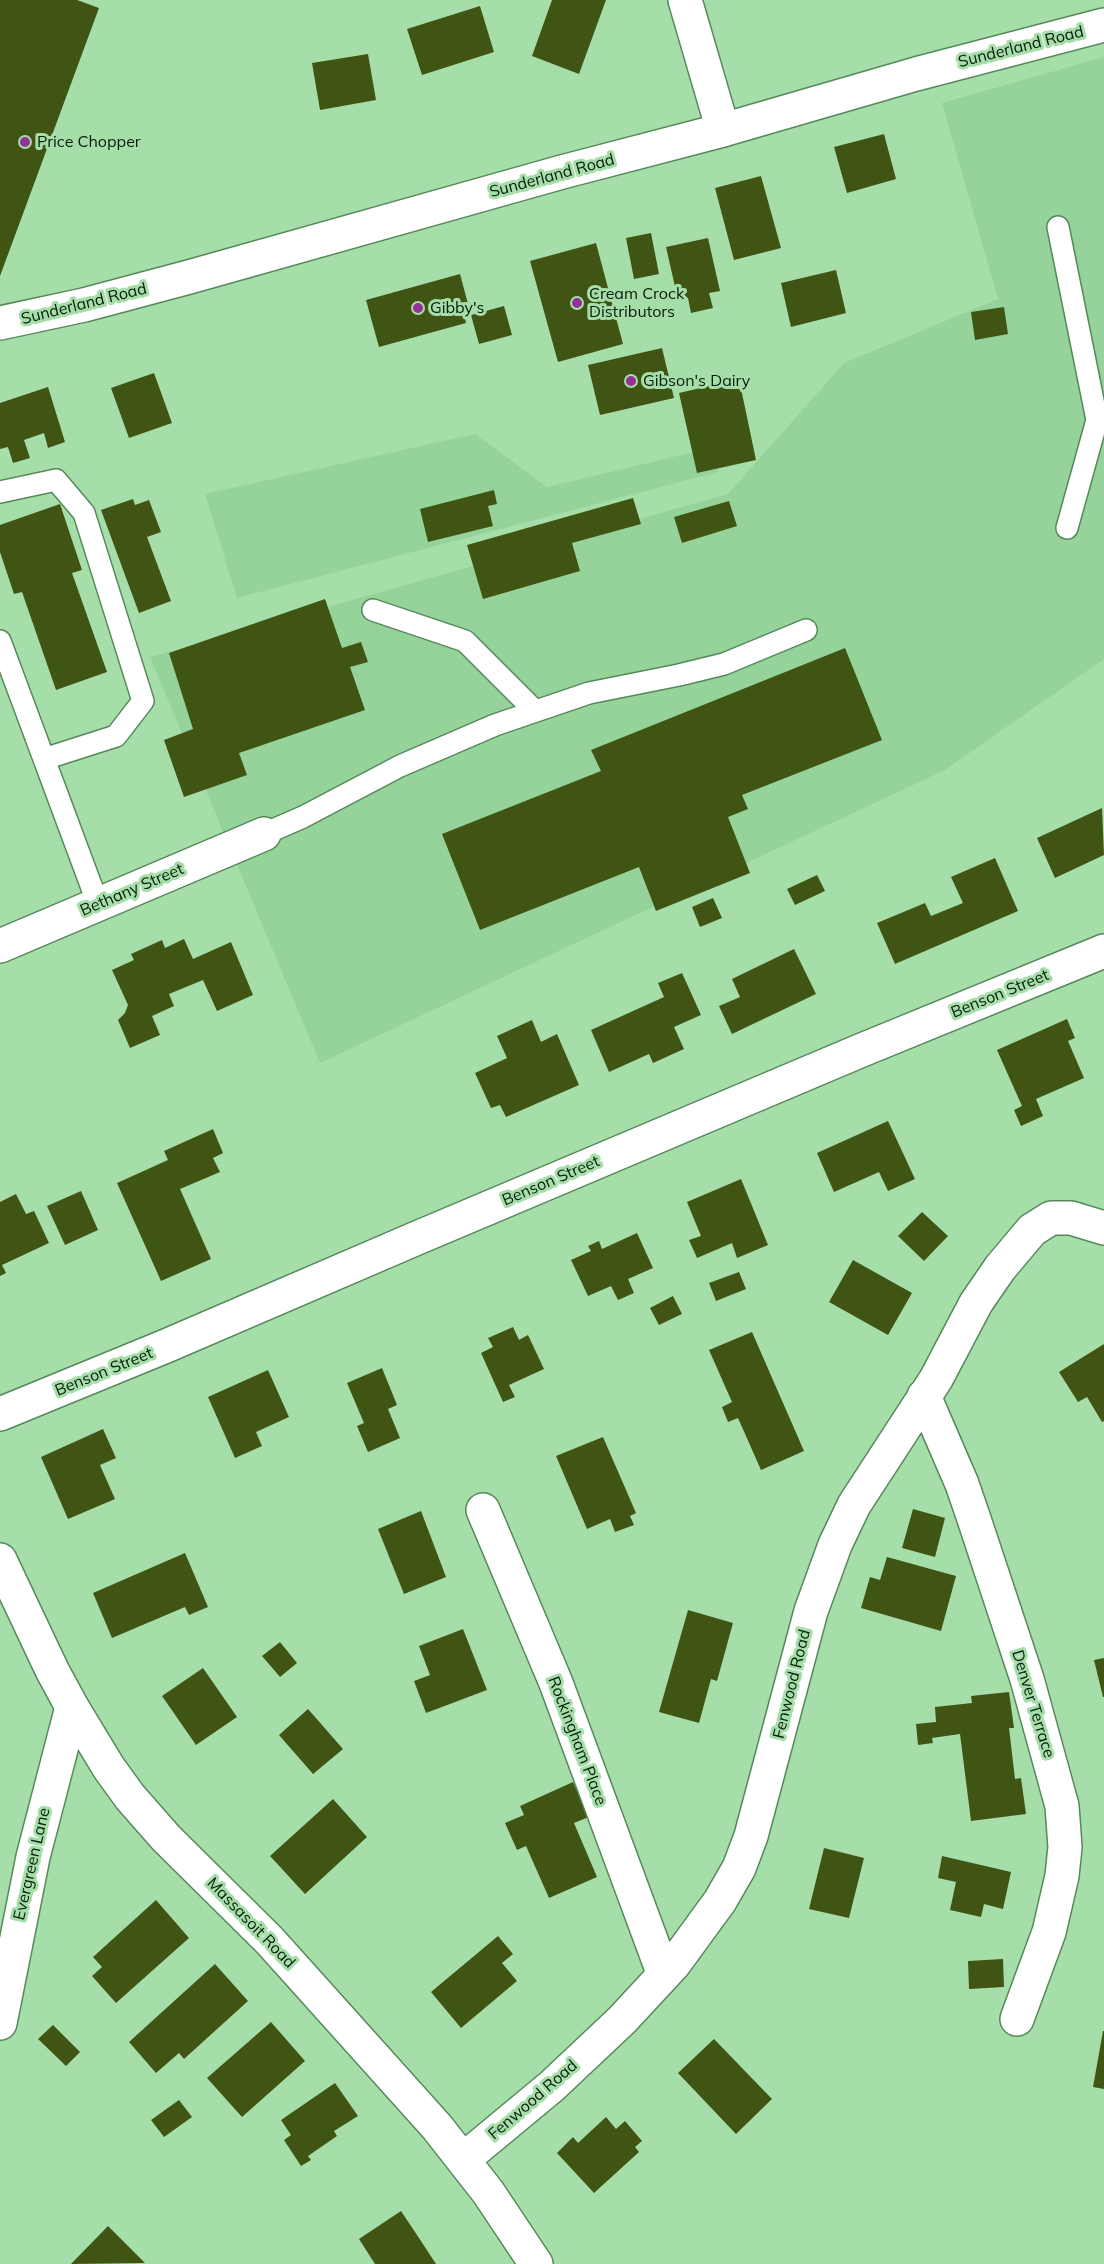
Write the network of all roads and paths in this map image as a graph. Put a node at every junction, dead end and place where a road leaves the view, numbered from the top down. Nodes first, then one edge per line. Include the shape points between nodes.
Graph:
1 (686, 0) edge
2 (1104, 26) edge
3 (723, 130) junction
4 (1058, 227) dead end
5 (0, 323) edge
6 (0, 492) edge
7 (1066, 528) dead end
8 (373, 610) dead end
9 (806, 630) dead end
10 (0, 641) edge
11 (535, 711) junction
12 (44, 759) junction
13 (264, 834) joint
14 (98, 904) junction
15 (0, 946) edge
16 (1104, 951) edge
17 (1104, 1228) edge
18 (924, 1396) junction
19 (0, 1414) edge
20 (483, 1510) dead end
21 (0, 1560) edge
22 (72, 1707) junction
23 (664, 1975) junction
24 (1017, 2019) dead end
25 (0, 2023) edge
26 (464, 2159) junction
27 (536, 2264) edge

1 - 3 street
2 - 3 street, Sunderland Road via 916,74
3 - 5 street, Sunderland Road via 136,291
4 - 7 lane via 1097,420
6 - 12 lane via 56,480 84,513 143,701 116,736
8 - 11 lane via 465,641
9 - 11 lane via 724,664 589,693
10 - 12 lane
11 - 13 lane via 450,743
12 - 14 lane
13 - 14 street, Bethany Street
14 - 15 street, Bethany Street
16 - 19 street, Benson Street
17 - 18 street, Fenwood Road via 1071,1218 1051,1218 1032,1230 976,1303
18 - 23 street, Fenwood Road via 854,1505 822,1577 765,1792 739,1868 703,1925
18 - 24 street, Denver Terrace via 974,1519 1027,1679 1062,1806 1065,1847 1060,1885 1049,1932
20 - 23 street, Rockingham Place via 556,1683
21 - 22 street, Massasoit Road
22 - 25 street, Evergreen Lane via 33,1857
22 - 26 street, Massasoit Road via 130,1797 270,1941
23 - 26 street, Fenwood Road via 561,2078
26 - 27 street, Massasoit Road

